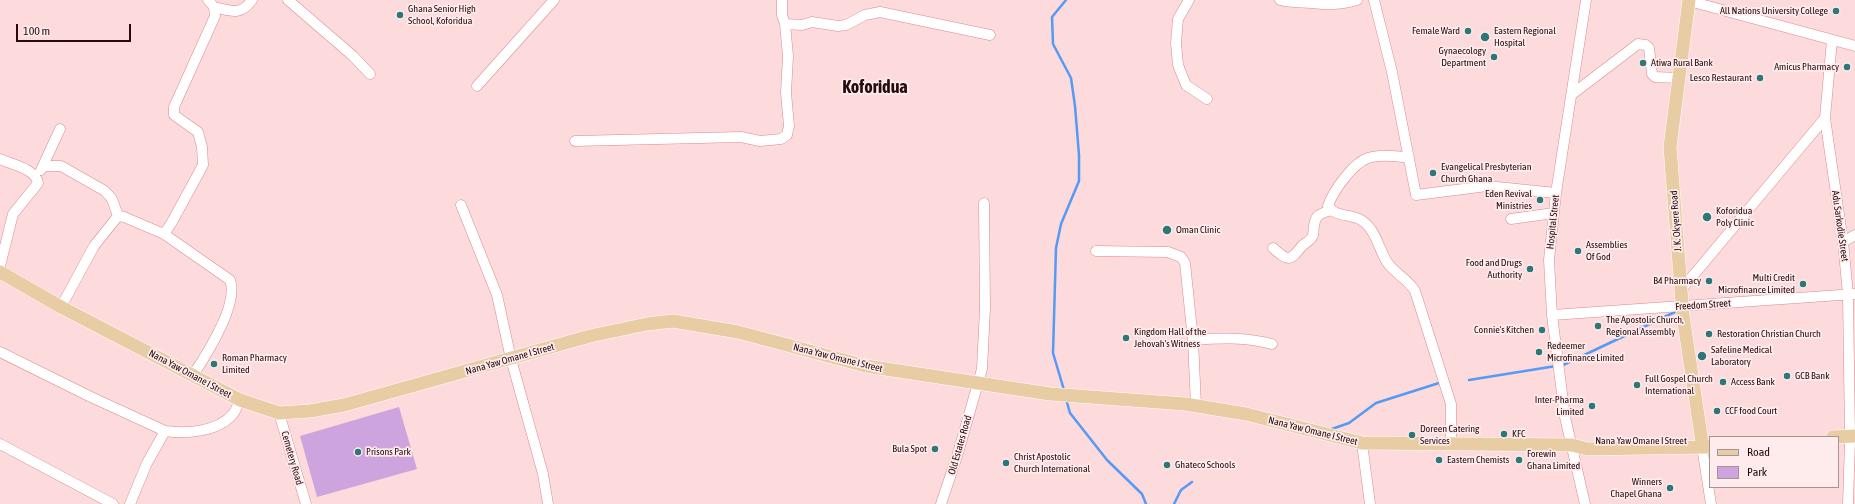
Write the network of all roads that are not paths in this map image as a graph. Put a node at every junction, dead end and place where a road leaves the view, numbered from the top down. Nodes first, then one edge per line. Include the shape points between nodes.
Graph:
1 (252, 0) edge
2 (288, 0) edge
3 (554, 0) edge
4 (782, 0) edge
5 (1189, 0) edge
6 (1280, 0) edge
7 (1356, 0) edge
8 (1374, 0) edge
9 (1586, 0) edge
10 (1689, 1) edge
11 (211, 4) edge
12 (786, 24) junction
13 (990, 35) dead end
14 (1832, 40) junction
15 (1855, 46) edge
16 (370, 74) dead end
17 (1678, 78) junction
18 (477, 86) dead end
19 (1571, 95) junction
20 (1207, 99) dead end
21 (1825, 118) junction
22 (60, 129) dead end
23 (575, 141) dead end
24 (1409, 158) junction
25 (0, 159) edge
26 (43, 166) junction
27 (38, 180) junction
28 (1556, 193) junction
29 (984, 203) dead end
30 (461, 206) dead end
31 (1331, 210) junction
32 (1554, 213) junction
33 (118, 216) junction
34 (1511, 219) dead end
35 (164, 234) junction
36 (1855, 234) edge
37 (1843, 242) junction
38 (1273, 248) dead end
39 (1096, 251) dead end
40 (0, 266) edge
41 (0, 272) edge
42 (1681, 290) junction
43 (1852, 294) edge
44 (1682, 306) junction
45 (61, 307) junction
46 (1552, 315) junction
47 (1194, 340) junction
48 (1272, 344) dead end
49 (0, 352) edge
50 (511, 359) junction
51 (193, 375) junction
52 (977, 384) junction
53 (240, 400) junction
54 (1196, 406) junction
55 (279, 413) junction
56 (165, 431) junction
57 (1839, 438) edge
58 (1850, 439) edge
59 (1362, 443) junction
60 (0, 444) edge
61 (1451, 444) junction
62 (1706, 444) edge
63 (1572, 446) junction
64 (1709, 480) edge
65 (1710, 488) edge
66 (113, 504) edge
67 (130, 504) edge
68 (306, 504) edge
69 (548, 504) edge
70 (940, 504) edge
71 (1370, 504) edge
72 (1584, 504) edge
73 (1711, 504) edge
74 (1848, 504) edge

1 - 11 street via 239,12
2 - 16 street
3 - 18 street
4 - 12 street via 782,15
5 - 20 street via 1178,19 1178,65 1186,85
6 - 7 street via 1329,5
8 - 24 street via 1392,72
9 - 19 street, Hospital Street
10 - 14 street
10 - 17 main road, J. K. Okyere Road
11 - 35 street via 215,16 174,107 174,115 198,132 202,147 202,169
12 - 13 street via 802,25 812,22 846,25 865,15 880,12
12 - 23 street via 786,93 789,126 787,135 782,139 760,141 741,137
14 - 15 street
14 - 21 street, Adu Sarkodie Street
17 - 19 street via 1655,77 1652,74 1650,48 1638,44
17 - 42 main road, J. K. Okyere Road via 1670,146
19 - 28 street, Hospital Street
21 - 37 street, Adu Sarkodie Street
21 - 42 street
22 - 26 street
24 - 28 street via 1416,195 1487,186
24 - 31 street via 1369,157 1363,160 1337,188 1328,206
25 - 27 street via 31,173
26 - 27 street
26 - 33 street via 61,166 105,191 112,198
27 - 40 street via 36,187 13,214
28 - 32 street, Hospital Street
29 - 52 street, Old Estates Road via 985,308 982,369
30 - 50 street via 497,295
31 - 38 street via 1316,218 1311,239 1295,256 1286,257
31 - 61 street via 1355,217 1369,226 1388,264 1410,282 1415,291 1451,404
32 - 34 street
32 - 46 street, Hospital Street via 1550,260
33 - 35 street
33 - 45 street via 94,246
35 - 51 street via 230,280 233,287 232,298 214,342
36 - 37 street
37 - 43 street, Adu Sarkodie Street
39 - 47 street via 1168,252 1180,256 1187,271
41 - 45 main road, Nana Yaw Omane I Street
42 - 44 main road, J. K. Okyere Road
43 - 44 street, Freedom Street
43 - 58 street, Adu Sarkodie Street
44 - 46 street, Freedom Street
44 - 62 main road, J. K. Okyere Road
45 - 51 main road, Nana Yaw Omane I Street
46 - 63 street, Hospital Street via 1565,417
47 - 48 street via 1226,337
47 - 54 street
49 - 56 street
50 - 52 main road, Nana Yaw Omane I Street via 590,336 674,321 738,332 866,366
50 - 55 main road, Nana Yaw Omane I Street via 344,405 310,412
50 - 69 street via 543,474
51 - 53 main road, Nana Yaw Omane I Street
52 - 54 main road, Nana Yaw Omane I Street via 1050,394
52 - 70 street, Old Estates Road via 956,460
53 - 55 main road, Nana Yaw Omane I Street
53 - 56 street via 233,414 203,430 179,433
54 - 59 main road, Nana Yaw Omane I Street via 1246,414
55 - 68 street, Cemetery Road
56 - 67 street via 147,463
57 - 58 main road
58 - 74 street, Adu Sarkodie Street
59 - 61 main road, Nana Yaw Omane I Street
59 - 71 street
60 - 66 street
61 - 63 main road, Nana Yaw Omane I Street
62 - 63 main road, Nana Yaw Omane I Street via 1586,441
62 - 64 street
63 - 72 street, Hospital Street
65 - 73 street

